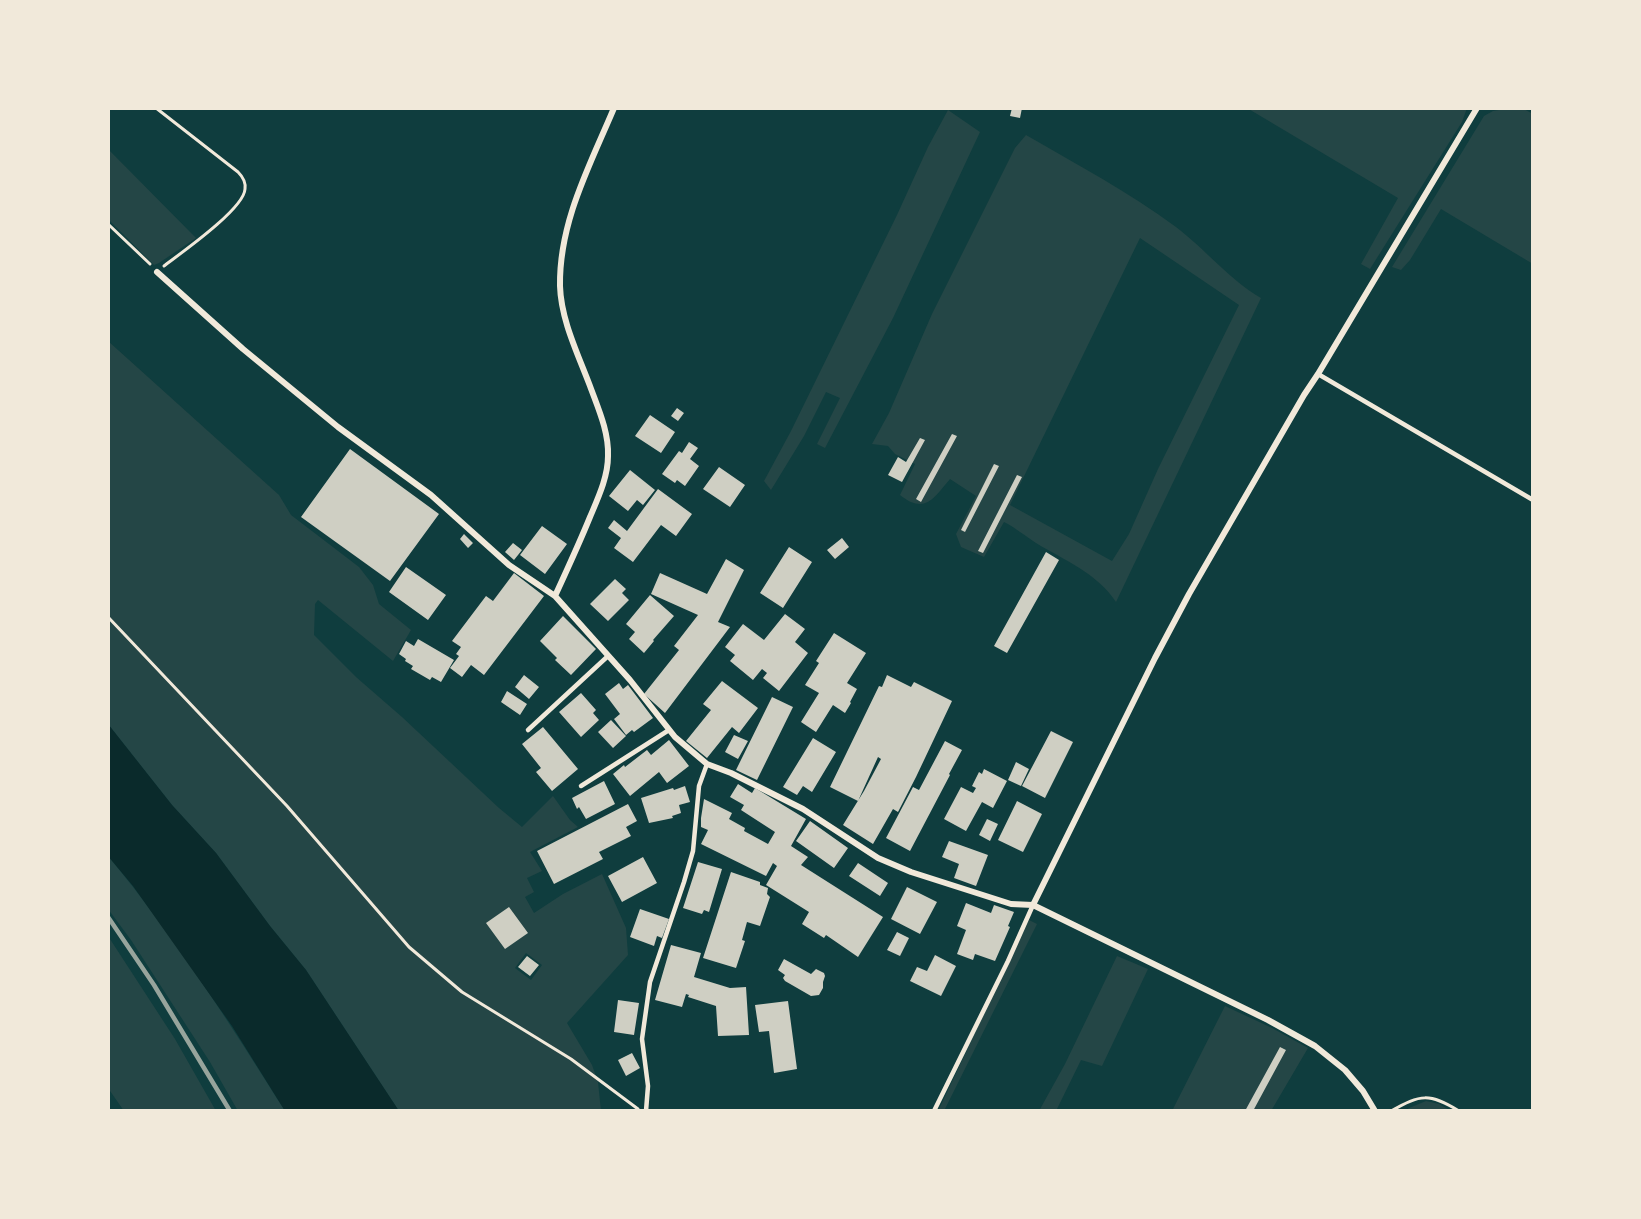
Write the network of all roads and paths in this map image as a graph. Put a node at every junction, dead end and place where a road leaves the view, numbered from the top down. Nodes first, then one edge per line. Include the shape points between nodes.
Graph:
1 (156, 108) edge
2 (614, 108) edge
3 (1477, 108) edge
4 (108, 224) edge
5 (157, 272) junction
6 (1318, 374) junction
7 (1533, 500) edge
8 (555, 596) junction
9 (108, 617) edge
10 (608, 657) junction
11 (528, 730) dead end
12 (669, 730) junction
13 (707, 764) junction
14 (581, 786) dead end
15 (1033, 905) junction
16 (640, 1111) edge
17 (646, 1111) edge
18 (934, 1111) edge
19 (1375, 1111) edge
20 (1391, 1111) edge
21 (1459, 1111) edge

1 - 5 path via 238,172 245,190 223,219
2 - 8 street via 567,224 560,287 564,316 603,423 609,455 607,472
3 - 6 street
4 - 5 path
5 - 8 street via 329,420 431,495 510,565
6 - 7 lane
6 - 15 street via 1189,594
8 - 10 street
9 - 16 path via 287,806 409,947 462,992 571,1059
10 - 11 lane
10 - 12 street
12 - 13 street
12 - 14 lane
13 - 15 street via 803,809 878,858 1001,901
13 - 17 lane via 699,786 693,851 650,982 642,1039 648,1086
15 - 18 lane
15 - 19 street via 1315,1046 1345,1070
20 - 21 path via 1427,1097

